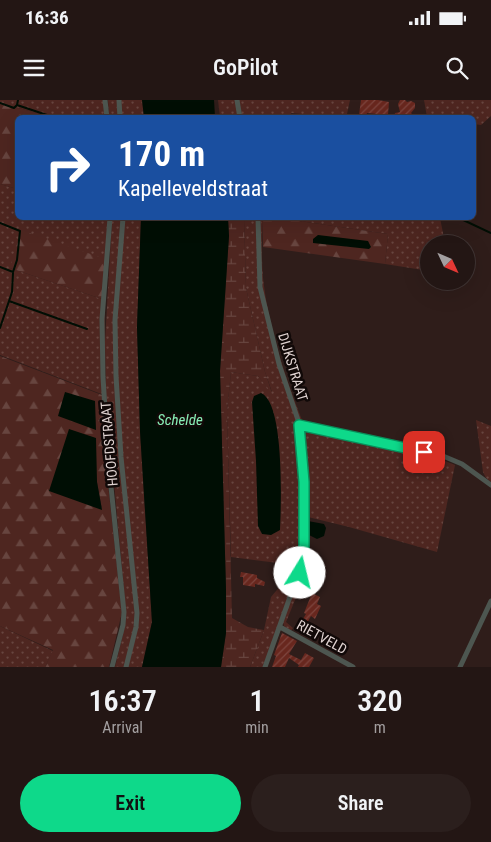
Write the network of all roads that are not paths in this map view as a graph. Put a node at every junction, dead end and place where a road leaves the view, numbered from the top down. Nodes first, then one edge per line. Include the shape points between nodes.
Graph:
1 (105, 100) edge
2 (118, 100) edge
3 (237, 100) edge
4 (107, 115) edge
5 (120, 115) edge
6 (240, 115) edge
7 (110, 220) edge
8 (123, 220) edge
9 (258, 220) edge
10 (299, 425) junction
11 (491, 485) edge
12 (491, 601) edge
13 (280, 627) junction
14 (112, 667) edge
15 (126, 667) edge
16 (265, 667) edge
17 (353, 667) edge
18 (460, 667) edge

1 - 4 street
2 - 5 street
3 - 6 street
7 - 14 street via 102,319 103,377 124,612
8 - 15 street, HOOFDSTRAAT via 116,376 137,613
9 - 10 street, DIJKSTRAAT via 260,287 279,364
10 - 11 street via 443,456 462,464
10 - 13 street, DIJKSTRAAT via 304,482 304,553
12 - 18 street
13 - 16 street, DIJKSTRAAT
13 - 17 street, RIETVELD

